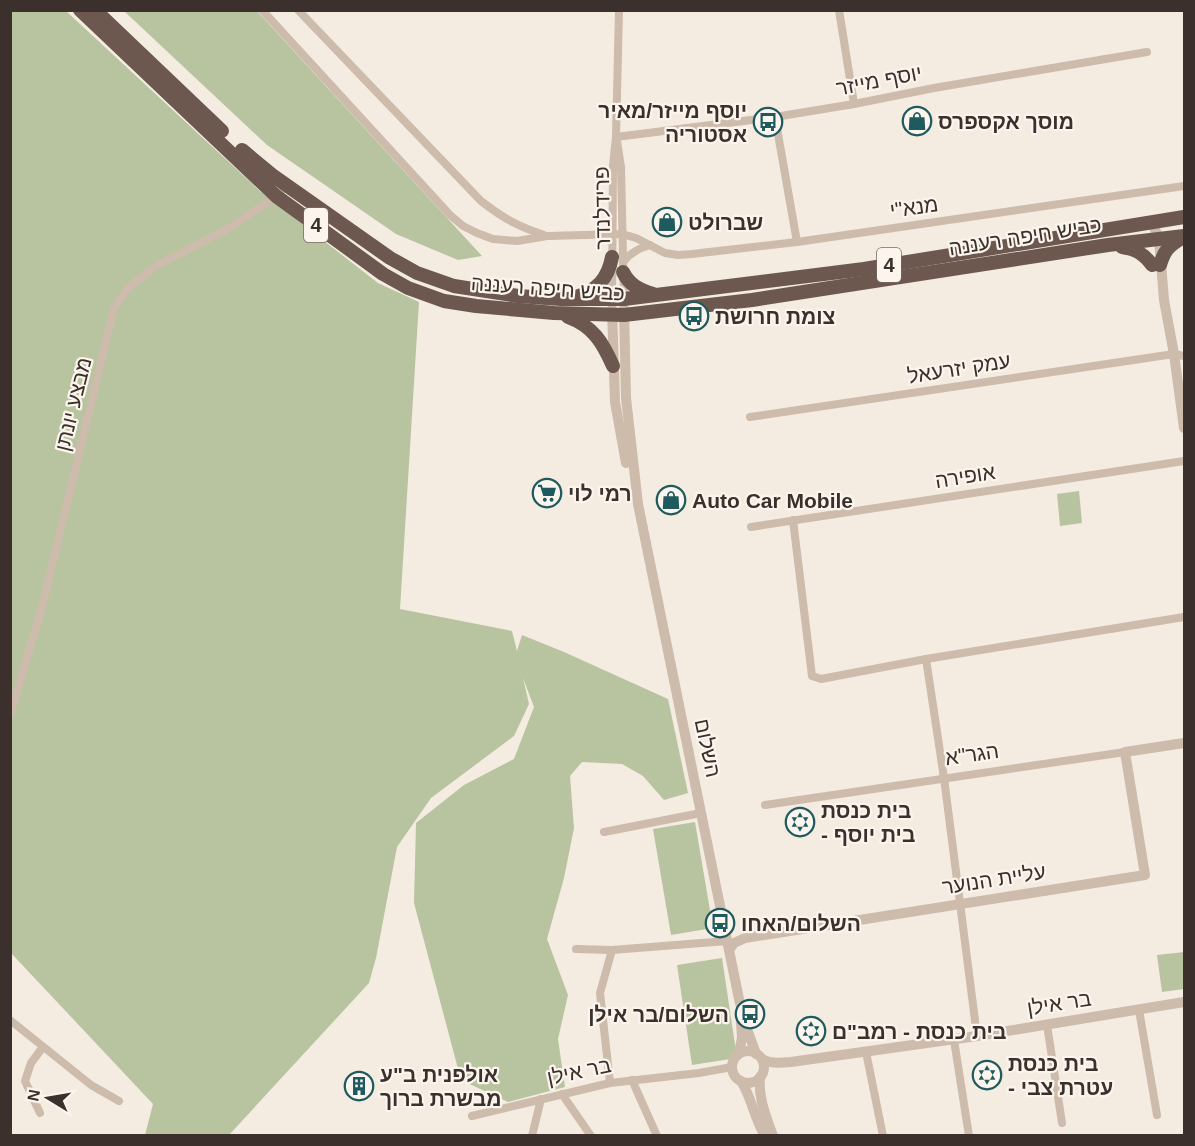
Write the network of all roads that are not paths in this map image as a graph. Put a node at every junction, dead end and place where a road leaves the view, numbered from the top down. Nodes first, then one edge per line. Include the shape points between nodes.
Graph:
1 (80, 10) edge
2 (95, 10) edge
3 (262, 10) edge
4 (298, 10) edge
5 (619, 10) edge
6 (839, 10) edge
7 (1148, 52) dead end
8 (854, 104) junction
9 (775, 117) junction
10 (616, 137) junction
11 (286, 185) junction
12 (1185, 186) edge
13 (276, 196) junction
14 (1185, 217) edge
15 (1152, 222) junction
16 (618, 234) junction
17 (547, 236) junction
18 (1185, 236) edge
19 (1154, 240) junction
20 (797, 242) junction
21 (650, 245) junction
22 (1108, 245) junction
23 (620, 264) junction
24 (1156, 265) junction
25 (661, 296) junction
26 (570, 299) junction
27 (618, 299) junction
28 (554, 313) junction
29 (618, 316) junction
30 (1179, 355) edge
31 (613, 366) junction
32 (750, 417) dead end
33 (1185, 428) edge
34 (1185, 461) edge
35 (638, 504) junction
36 (793, 520) junction
37 (751, 527) dead end
38 (1185, 617) edge
39 (926, 659) junction
40 (10, 715) edge
41 (1184, 743) edge
42 (1125, 752) junction
43 (944, 778) junction
44 (765, 805) dead end
45 (701, 813) junction
46 (604, 832) dead end
47 (961, 903) junction
48 (728, 945) junction
49 (576, 949) dead end
50 (612, 950) junction
51 (739, 999) junction
52 (1185, 1002) edge
53 (1138, 1010) junction
54 (10, 1020) edge
55 (1047, 1025) junction
56 (977, 1036) junction
57 (954, 1040) junction
58 (43, 1047) junction
59 (866, 1052) junction
60 (739, 1054) junction
61 (759, 1056) junction
62 (732, 1068) junction
63 (760, 1077) junction
64 (632, 1080) junction
65 (741, 1081) junction
66 (609, 1083) junction
67 (562, 1094) junction
68 (541, 1099) junction
69 (119, 1101) dead end
70 (40, 1113) dead end
71 (1156, 1115) dead end
72 (472, 1116) dead end
73 (1062, 1123) dead end
74 (532, 1136) edge
75 (591, 1136) edge
76 (657, 1136) edge
77 (765, 1136) edge
78 (773, 1136) edge
79 (883, 1136) edge
80 (969, 1136) edge

1 - 13 highway, כביש חיפה רעננה / 4
2 - 11 highway, כביש חיפה רעננה / 4 via 252,160
3 - 17 street via 463,226 493,239 517,241
4 - 17 street via 481,201 522,228
5 - 10 street, פרידלנדר
6 - 8 street
7 - 8 street, יוסף מייזר
8 - 9 street, יוסף מייזר
9 - 10 street, יוסף מייזר
9 - 20 street
10 - 16 street, פרידלנדר via 621,156
11 - 13 street, מבצע יונתן
11 - 26 highway, כביש חיפה רעננה / 4 via 417,273 454,286
12 - 20 street, מנא"י
13 - 28 highway, כביש חיפה רעננה / 4 via 408,288 444,301
13 - 40 street, מבצע יונתן via 233,225 156,266 128,288 114,308 42,607
14 - 15 highway, כביש חיפה רעננה / 4
15 - 19 street
15 - 25 highway, כביש חיפה רעננה / 4 via 864,269
16 - 17 street
16 - 21 street, מנא"י
16 - 23 street, פרידלנדר
18 - 19 highway, כביש חיפה רעננה / 4
18 - 24 highway via 1172,243
19 - 22 highway, כביש חיפה רעננה / 4
19 - 24 street
20 - 21 street, מנא"י via 678,255
21 - 23 street via 636,250
22 - 24 highway via 1140,252
22 - 29 highway, כביש חיפה רעננה / 4 via 752,300
23 - 25 highway via 626,278 638,288
23 - 26 highway via 595,287
23 - 27 street, פרידלנדר
23 - 27 street, פרידלנדר
24 - 30 street
25 - 27 highway, כביש חיפה רעננה / 4
26 - 27 highway, כביש חיפה רעננה / 4
27 - 29 street, פרידלנדר
28 - 29 highway, כביש חיפה רעננה / 4
28 - 31 highway via 589,327
29 - 31 street, השלום
29 - 35 street, השלום
30 - 32 street, עמק יזרעאל
30 - 33 street
31 - 35 street, השלום via 627,469
34 - 36 street, אופירה
35 - 45 street, השלום
36 - 37 street, אופירה
36 - 39 street via 812,676 821,679
38 - 39 street
39 - 43 street
41 - 42 street, הגר"א
42 - 43 street, הגר"א
42 - 47 street, עליית הנוער via 1145,875
43 - 44 street, הגר"א
43 - 47 street
45 - 46 street
45 - 48 street, השלום
47 - 48 street, עליית הנוער via 746,938
47 - 56 street
48 - 50 street
48 - 51 street, השלום
49 - 50 street
50 - 66 street via 600,993
51 - 60 street, השלום
51 - 61 street, השלום
52 - 53 street, בר אילן
53 - 55 street, בר אילן
53 - 71 street
54 - 58 street
55 - 56 street, בר אילן
55 - 73 street
56 - 57 street, בר אילן
57 - 59 street, בר אילן
57 - 80 street
58 - 69 street via 91,1085
58 - 70 street via 31,1063 25,1081
59 - 61 street, בר אילן via 776,1063
59 - 79 street
60 - 61 street via 748,1051
60 - 62 street
61 - 63 street via 764,1070
62 - 64 street, בר אילן
62 - 65 street
63 - 65 street via 754,1082
63 - 78 street via 763,1107
64 - 66 street, בר אילן
64 - 76 street
65 - 77 street
66 - 67 street, בר אילן
67 - 68 street, בר אילן
67 - 75 street
68 - 72 street, בר אילן
68 - 74 street

